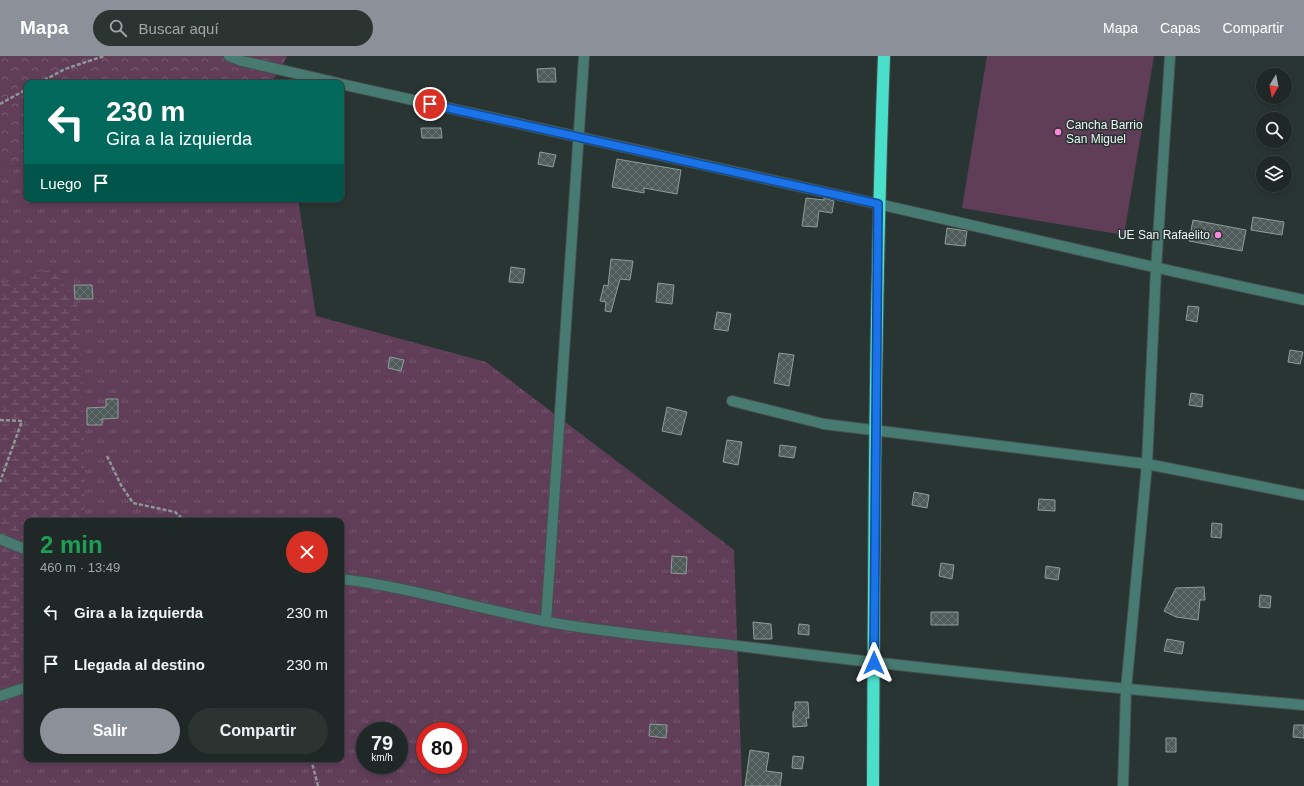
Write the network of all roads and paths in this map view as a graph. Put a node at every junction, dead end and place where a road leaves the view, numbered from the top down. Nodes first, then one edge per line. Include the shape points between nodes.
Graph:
1 (104, 56) edge
2 (229, 56) edge
3 (584, 56) edge
4 (884, 56) edge
5 (1170, 56) edge
6 (45, 80) edge
7 (327, 80) edge
8 (344, 84) edge
9 (24, 92) edge
10 (0, 104) edge
11 (578, 138) junction
12 (878, 204) junction
13 (1156, 269) junction
14 (1304, 300) edge
15 (732, 401) dead end
16 (0, 420) edge
17 (875, 430) junction
18 (106, 456) dead end
19 (1147, 464) junction
20 (0, 482) edge
21 (1304, 495) edge
22 (182, 518) edge
23 (0, 539) edge
24 (24, 549) edge
25 (344, 579) edge
26 (546, 621) junction
27 (874, 663) junction
28 (24, 688) edge
29 (1126, 690) junction
30 (0, 696) edge
31 (1304, 705) edge
32 (312, 762) edge
33 (318, 786) edge
34 (873, 786) edge
35 (1123, 786) edge

1 - 6 path via 65,69
2 - 7 street
3 - 11 street
4 - 12 highway
5 - 13 street
8 - 11 street
9 - 10 path
11 - 12 street
11 - 26 street
12 - 13 street
12 - 17 highway
13 - 14 street
13 - 19 street
15 - 17 street via 824,424
16 - 20 path via 22,421
17 - 19 street
17 - 27 highway
18 - 22 path via 133,503 175,512
19 - 21 street
19 - 29 street
23 - 24 street
25 - 26 street via 371,582
26 - 27 street
27 - 29 street
27 - 34 highway
28 - 30 street
29 - 31 street
29 - 35 street
32 - 33 path

